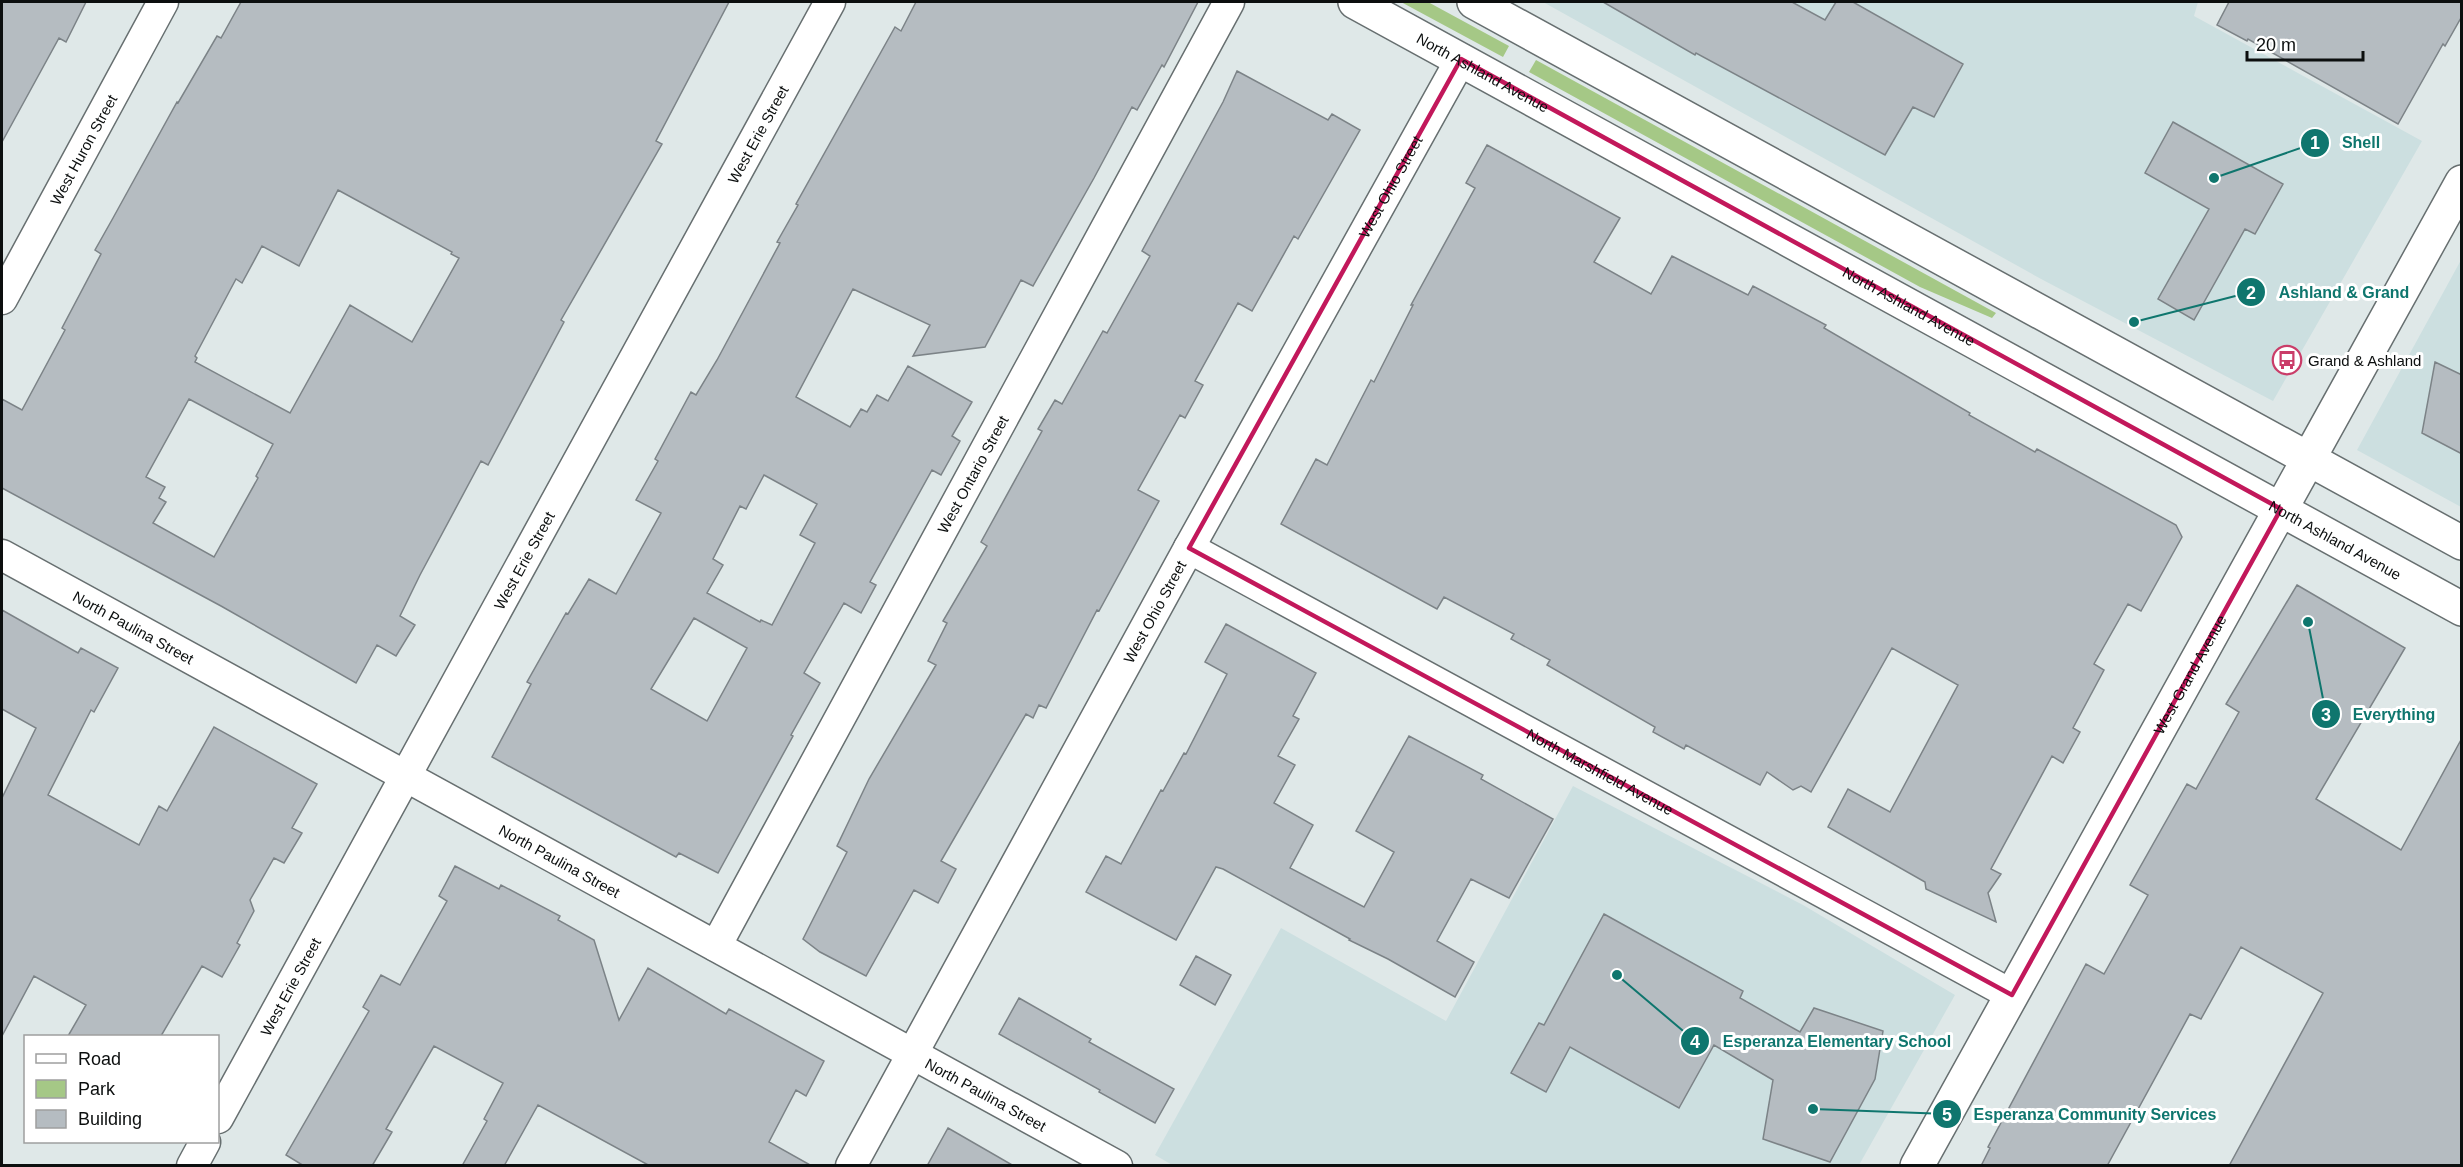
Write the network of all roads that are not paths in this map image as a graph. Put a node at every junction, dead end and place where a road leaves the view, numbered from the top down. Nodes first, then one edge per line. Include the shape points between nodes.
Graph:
1 (163, 2) edge
2 (830, 2) edge
3 (1229, 2) edge
4 (1355, 2) edge
5 (1483, 4) edge
6 (1461, 59) junction
7 (2462, 182) edge
8 (2, 299) edge
9 (2308, 459) junction
10 (2281, 509) junction
11 (2462, 543) edge
12 (1189, 548) junction
13 (2, 555) edge
14 (2462, 609) edge
15 (405, 776) junction
16 (716, 946) junction
17 (2012, 995) junction
18 (912, 1053) junction
19 (219, 1116) edge
20 (204, 1143) edge
21 (192, 1166) edge
22 (850, 1166) edge
23 (1117, 1166) edge
24 (1917, 1166) edge

1 - 8 street, West Huron Street
2 - 15 street, West Erie Street
3 - 16 street, West Ontario Street
4 - 6 main road, North Ashland Avenue
5 - 9 main road
6 - 10 main road, North Ashland Avenue
6 - 12 street, West Ohio Street
7 - 9 main road, West Grand Avenue
9 - 10 main road, West Grand Avenue
9 - 11 main road
10 - 14 main road, North Ashland Avenue
10 - 17 main road, West Grand Avenue
12 - 17 street, North Marshfield Avenue
12 - 18 street, West Ohio Street
13 - 15 street, North Paulina Street
15 - 16 street, North Paulina Street
15 - 19 street, West Erie Street
16 - 18 street, North Paulina Street
17 - 24 main road, West Grand Avenue
18 - 22 street, West Ohio Street
18 - 23 street, North Paulina Street
20 - 21 street

